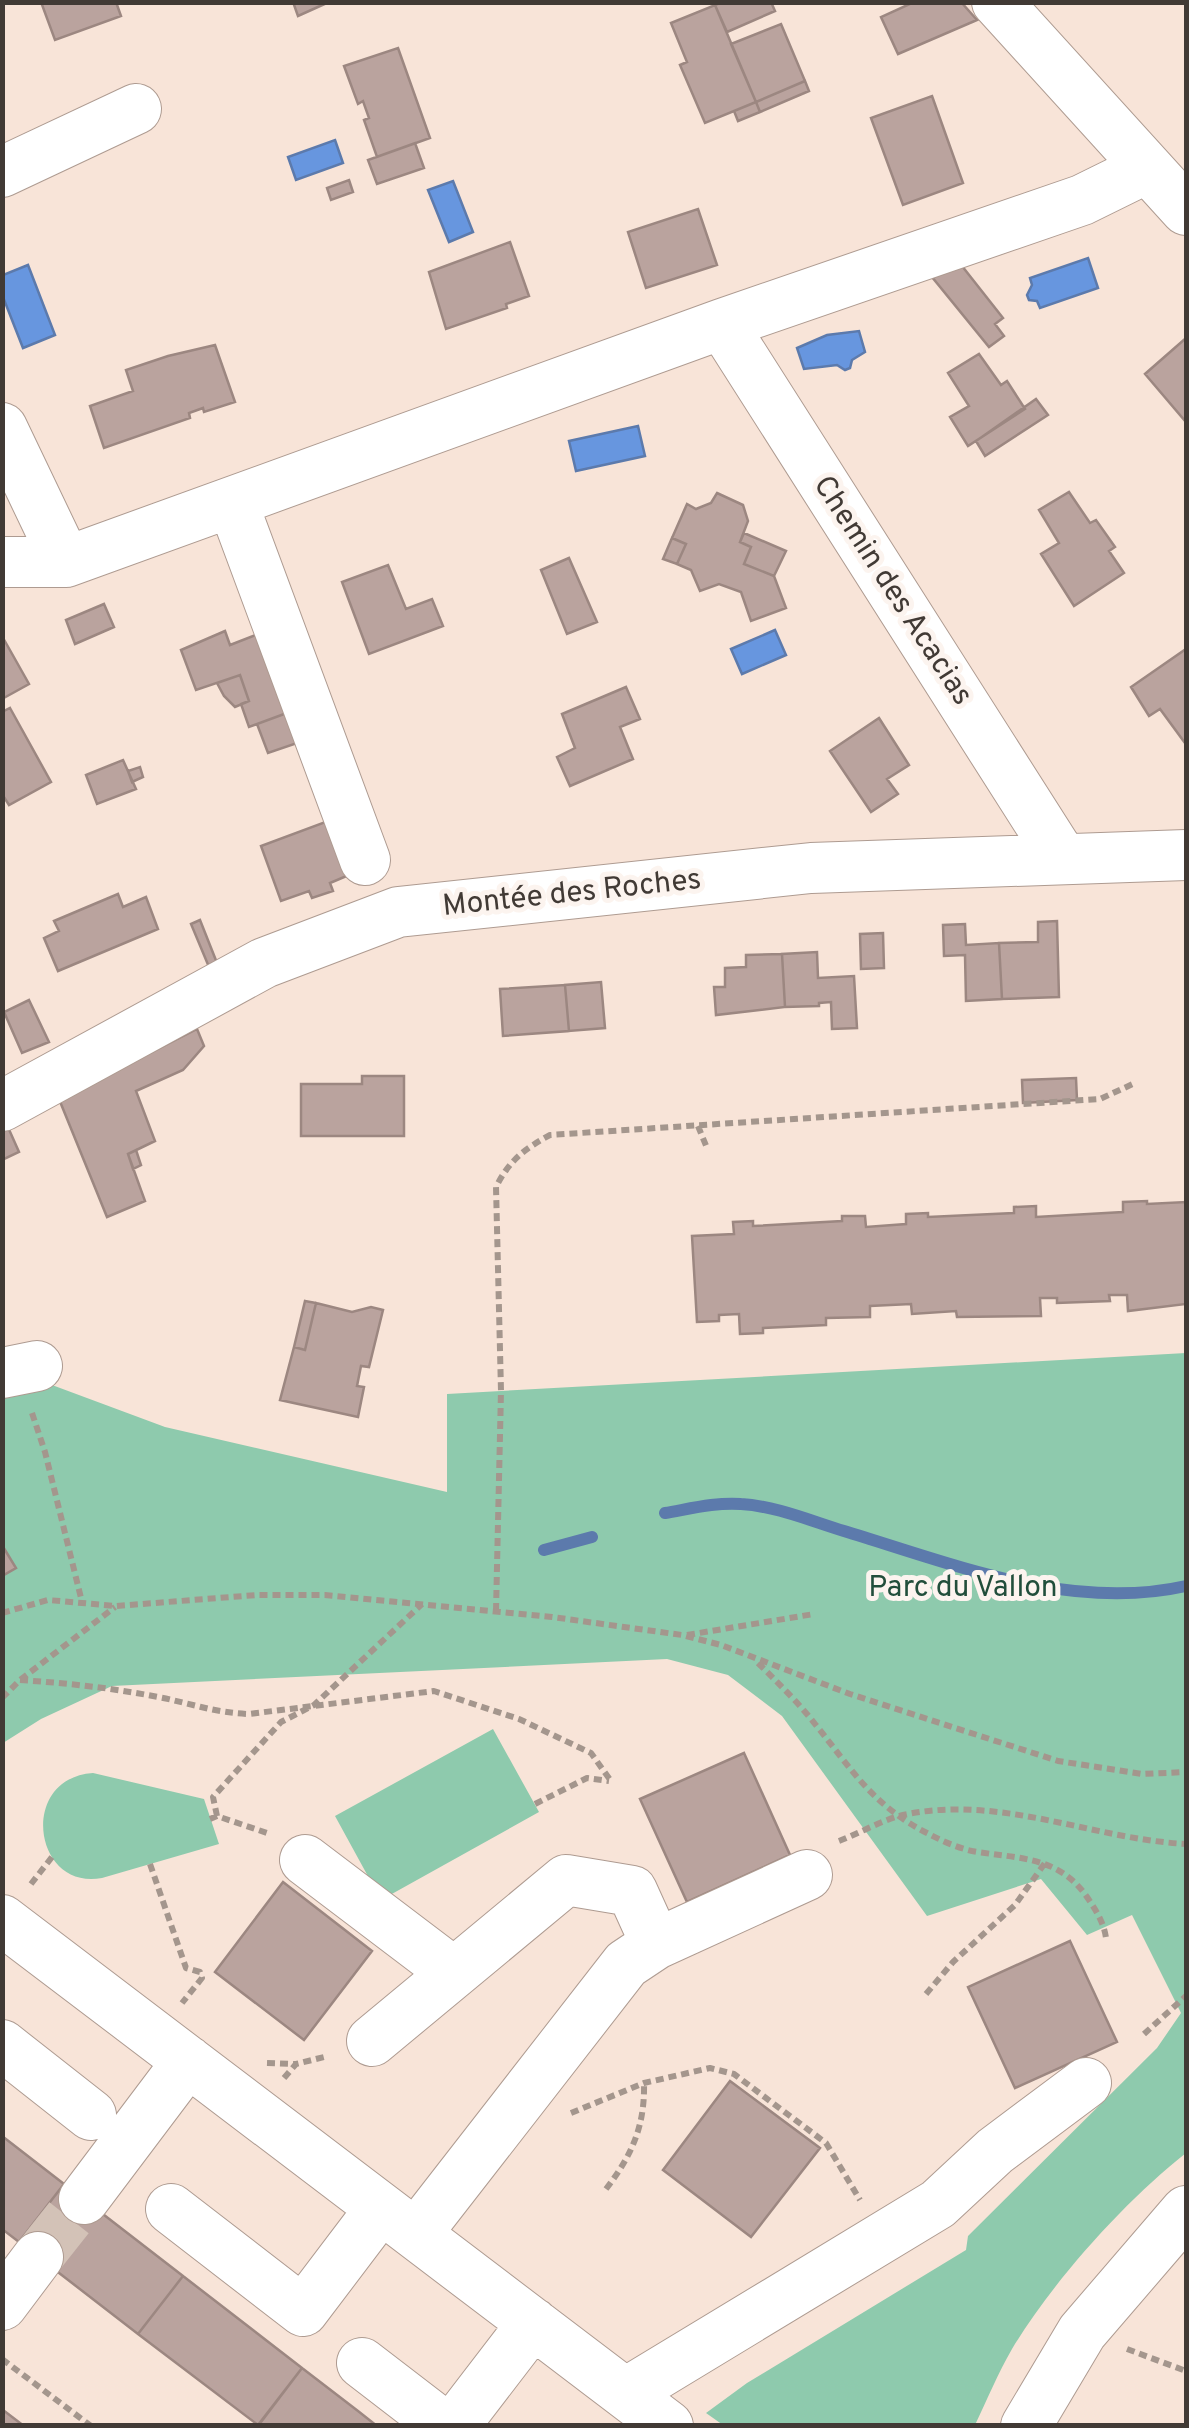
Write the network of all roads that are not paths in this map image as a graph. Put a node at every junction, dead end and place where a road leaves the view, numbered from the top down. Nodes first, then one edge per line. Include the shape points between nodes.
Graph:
1 (998, 2) edge
2 (136, 109) dead end
3 (1147, 168) junction
4 (2, 172) edge
5 (1186, 210) edge
6 (722, 324) junction
7 (2, 428) edge
8 (233, 504) junction
9 (2, 562) edge
10 (66, 562) junction
11 (1186, 855) edge
12 (1062, 858) junction
13 (364, 860) dead end
14 (2, 1106) edge
15 (296, 1850) road end
16 (807, 1875) road end
17 (2, 1920) edge
18 (656, 1944) junction
19 (454, 1973) junction
20 (372, 2041) dead end
21 (2, 2046) edge
22 (172, 2049) junction
23 (1086, 2083) dead end
24 (91, 2115) dead end
25 (84, 2199) tunnel mouth
26 (171, 2209) dead end
27 (1186, 2211) edge
28 (398, 2221) junction
29 (38, 2256) tunnel mouth
30 (2, 2304) edge
31 (533, 2322) junction
32 (362, 2363) dead end
33 (626, 2394) junction
34 (444, 2426) edge
35 (454, 2426) edge
36 (668, 2426) edge
37 (1026, 2426) edge

1 - 3 street
2 - 4 street
3 - 5 street
3 - 6 street via 1082,200
6 - 8 street
6 - 12 street, Chemin des Acacias
7 - 10 street
8 - 10 street
8 - 13 street
9 - 10 street
11 - 12 street, Montée des Roches
12 - 14 street, Montée des Roches via 811,868 398,912 264,963
15 - 19 street
16 - 18 street
17 - 22 street
18 - 19 street via 632,1891 566,1880
18 - 28 street via 626,1964
19 - 20 street
21 - 24 street
22 - 25 street
22 - 28 street
23 - 33 street via 995,2150 938,2204
26 - 28 street via 303,2311
27 - 37 street via 1082,2332
28 - 31 street
29 - 30 street
31 - 33 street
31 - 35 street
32 - 34 street
33 - 36 street

